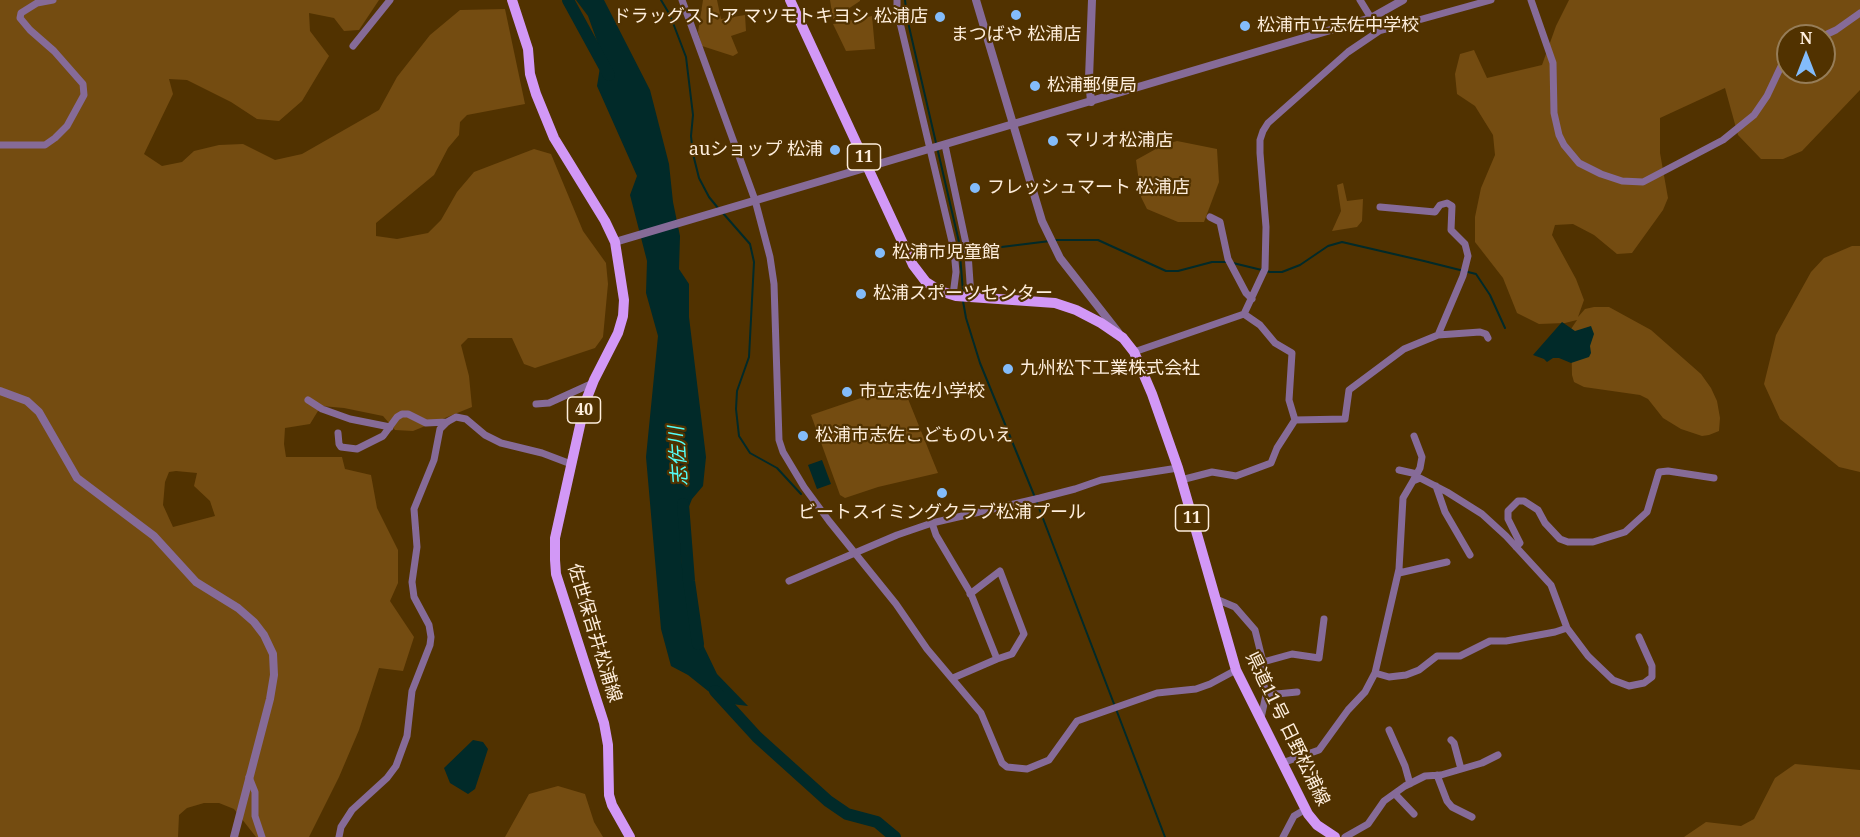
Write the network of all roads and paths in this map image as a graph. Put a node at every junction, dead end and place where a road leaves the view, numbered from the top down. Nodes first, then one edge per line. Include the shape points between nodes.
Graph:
1 (52, 0) edge
2 (390, 0) edge
3 (512, 0) edge
4 (682, 0) edge
5 (790, 0) edge
6 (897, 0) edge
7 (976, 0) edge
8 (1092, 0) edge
9 (1360, 0) edge
10 (1402, 0) edge
11 (1491, 0) edge
12 (1531, 0) edge
13 (1860, 13) edge
14 (1371, 18) junction
15 (1836, 30) edge
16 (1379, 32) junction
17 (353, 46) dead end
18 (1776, 77) edge
19 (1091, 102) junction
20 (1013, 125) junction
21 (0, 145) edge
22 (938, 148) junction
23 (868, 166) junction
24 (755, 200) junction
25 (1380, 207) dead end
26 (1210, 217) dead end
27 (615, 242) junction
28 (955, 295) junction
29 (971, 297) junction
30 (1252, 299) junction
31 (1244, 314) junction
32 (1438, 336) junction
33 (1123, 338) junction
34 (1488, 338) dead end
35 (1134, 352) junction
36 (593, 383) junction
37 (0, 391) edge
38 (308, 400) dead end
39 (536, 404) dead end
40 (1295, 420) junction
41 (447, 422) junction
42 (390, 427) junction
43 (338, 433) dead end
44 (1414, 436) dead end
45 (571, 464) junction
46 (1178, 468) junction
47 (1400, 470) dead end
48 (1415, 477) junction
49 (1714, 478) dead end
50 (1181, 480) junction
51 (1436, 486) junction
52 (932, 523) junction
53 (1516, 547) junction
54 (855, 553) junction
55 (1470, 555) dead end
56 (1447, 562) dead end
57 (1399, 573) junction
58 (789, 581) dead end
59 (970, 594) junction
60 (1216, 598) junction
61 (1324, 618) dead end
62 (1567, 628) junction
63 (1639, 637) dead end
64 (997, 659) junction
65 (1263, 662) junction
66 (1236, 670) junction
67 (1375, 673) junction
68 (953, 678) junction
69 (1297, 692) dead end
70 (1266, 695) junction
71 (1261, 720) junction
72 (1389, 730) dead end
73 (1450, 740) dead end
74 (1498, 755) dead end
75 (1282, 764) junction
76 (1461, 769) junction
77 (1437, 775) junction
78 (249, 777) junction
79 (1410, 784) junction
80 (1395, 794) junction
81 (1306, 809) junction
82 (1414, 814) dead end
83 (1472, 817) dead end
84 (234, 837) edge
85 (262, 837) edge
86 (339, 837) edge
87 (630, 837) edge
88 (1283, 837) edge
89 (1335, 837) edge
90 (1345, 837) edge

1 - 21 street via 32,6 20,18 83,84 84,95 67,126 45,145
2 - 17 street
3 - 27 main road, 佐世保吉井松浦線 / 40 via 528,49 536,94 554,138
4 - 24 street
5 - 23 main road, 県道11号 日野松浦線 / 11
6 - 22 street
7 - 20 street
8 - 19 street
9 - 14 street
10 - 14 street
11 - 16 street
12 - 18 street via 1553,63 1554,113 1564,145 1579,163 1622,181 1643,182 1723,140 1754,115
13 - 15 street
14 - 16 street
14 - 19 street
16 - 30 street via 1348,52 1263,131 1260,153 1266,227 1264,272
19 - 20 street
20 - 22 street
20 - 33 street via 1050,239 1060,258
22 - 23 street
22 - 28 street via 955,260
22 - 29 street via 967,251
23 - 24 street
23 - 28 main road, 県道11号 日野松浦線 / 11 via 914,265 926,282
24 - 27 street
24 - 54 street via 774,284 779,440 804,487
25 - 32 street via 1435,212 1440,205 1447,203 1452,207 1450,230 1465,244 1468,256
26 - 30 street via 1220,222 1229,262
27 - 36 main road, 佐世保吉井松浦線 / 40 via 623,316
28 - 29 main road, 県道11号 日野松浦線 / 11
29 - 33 main road, 県道11号 日野松浦線 / 11 via 1055,303 1076,310
30 - 31 street
31 - 35 street
31 - 40 street via 1292,353 1289,400
32 - 34 street via 1480,332
32 - 40 street via 1404,349 1349,390 1345,418
33 - 35 main road, 県道11号 日野松浦線 / 11
35 - 46 main road, 県道11号 日野松浦線 / 11
36 - 39 street via 549,403
36 - 45 main road, 佐世保吉井松浦線 / 40
37 - 78 street via 27,401 39,412 77,478 154,536 196,582 238,608 264,635 273,654 274,675
38 - 42 street via 350,419
40 - 50 street via 1271,463 1236,476 1212,472
41 - 42 street via 426,423 402,414
41 - 45 street via 456,417 466,419 501,443
41 - 86 street via 440,429 434,460 414,509 417,548 412,582 414,597 431,637 412,691 405,743 396,766 352,810
42 - 43 street via 383,436 357,449 341,447
44 - 48 street via 1422,457
45 - 87 main road, 佐世保吉井松浦線 / 40 via 555,538 556,574 604,723 609,795
46 - 50 main road, 県道11号 日野松浦線 / 11
46 - 52 street via 1101,480 1031,501
47 - 48 street
48 - 51 street
48 - 57 street via 1403,498
49 - 53 street via 1659,472 1647,512 1625,532 1593,542 1560,539 1538,510 1518,501 1508,511 1520,543
50 - 60 main road, 県道11号 日野松浦線 / 11
51 - 53 street via 1482,514
51 - 55 street via 1445,512
52 - 54 street
52 - 59 street
53 - 62 street via 1551,585
54 - 58 street
54 - 68 street
56 - 57 street
57 - 67 street
59 - 64 street
59 - 64 street via 1000,571 1024,634 1012,654
60 - 65 street via 1235,607 1255,630
60 - 66 main road, 県道11号 日野松浦線 / 11
61 - 65 street via 1319,658 1292,654
62 - 63 street via 1613,680 1629,686 1652,677 1652,666
62 - 67 street via 1490,641 1460,656 1437,656 1406,675 1389,678
64 - 68 street
65 - 70 street
66 - 68 street via 1196,689 1157,693 1077,721 1049,760 1027,769 1002,763 981,712
66 - 71 main road, 県道11号 日野松浦線 / 11
67 - 75 street via 1365,692 1319,750
69 - 70 street
70 - 71 street
71 - 75 main road, 県道11号 日野松浦線 / 11
72 - 79 street
73 - 76 street
74 - 76 street
75 - 81 main road, 県道11号 日野松浦線 / 11
76 - 77 street
77 - 79 street
77 - 83 street via 1447,801
78 - 84 street
78 - 85 street
79 - 80 street
80 - 82 street
80 - 90 street via 1384,801 1368,824
81 - 88 street via 1294,816
81 - 89 main road, 県道11号 日野松浦線 / 11 via 1317,825

